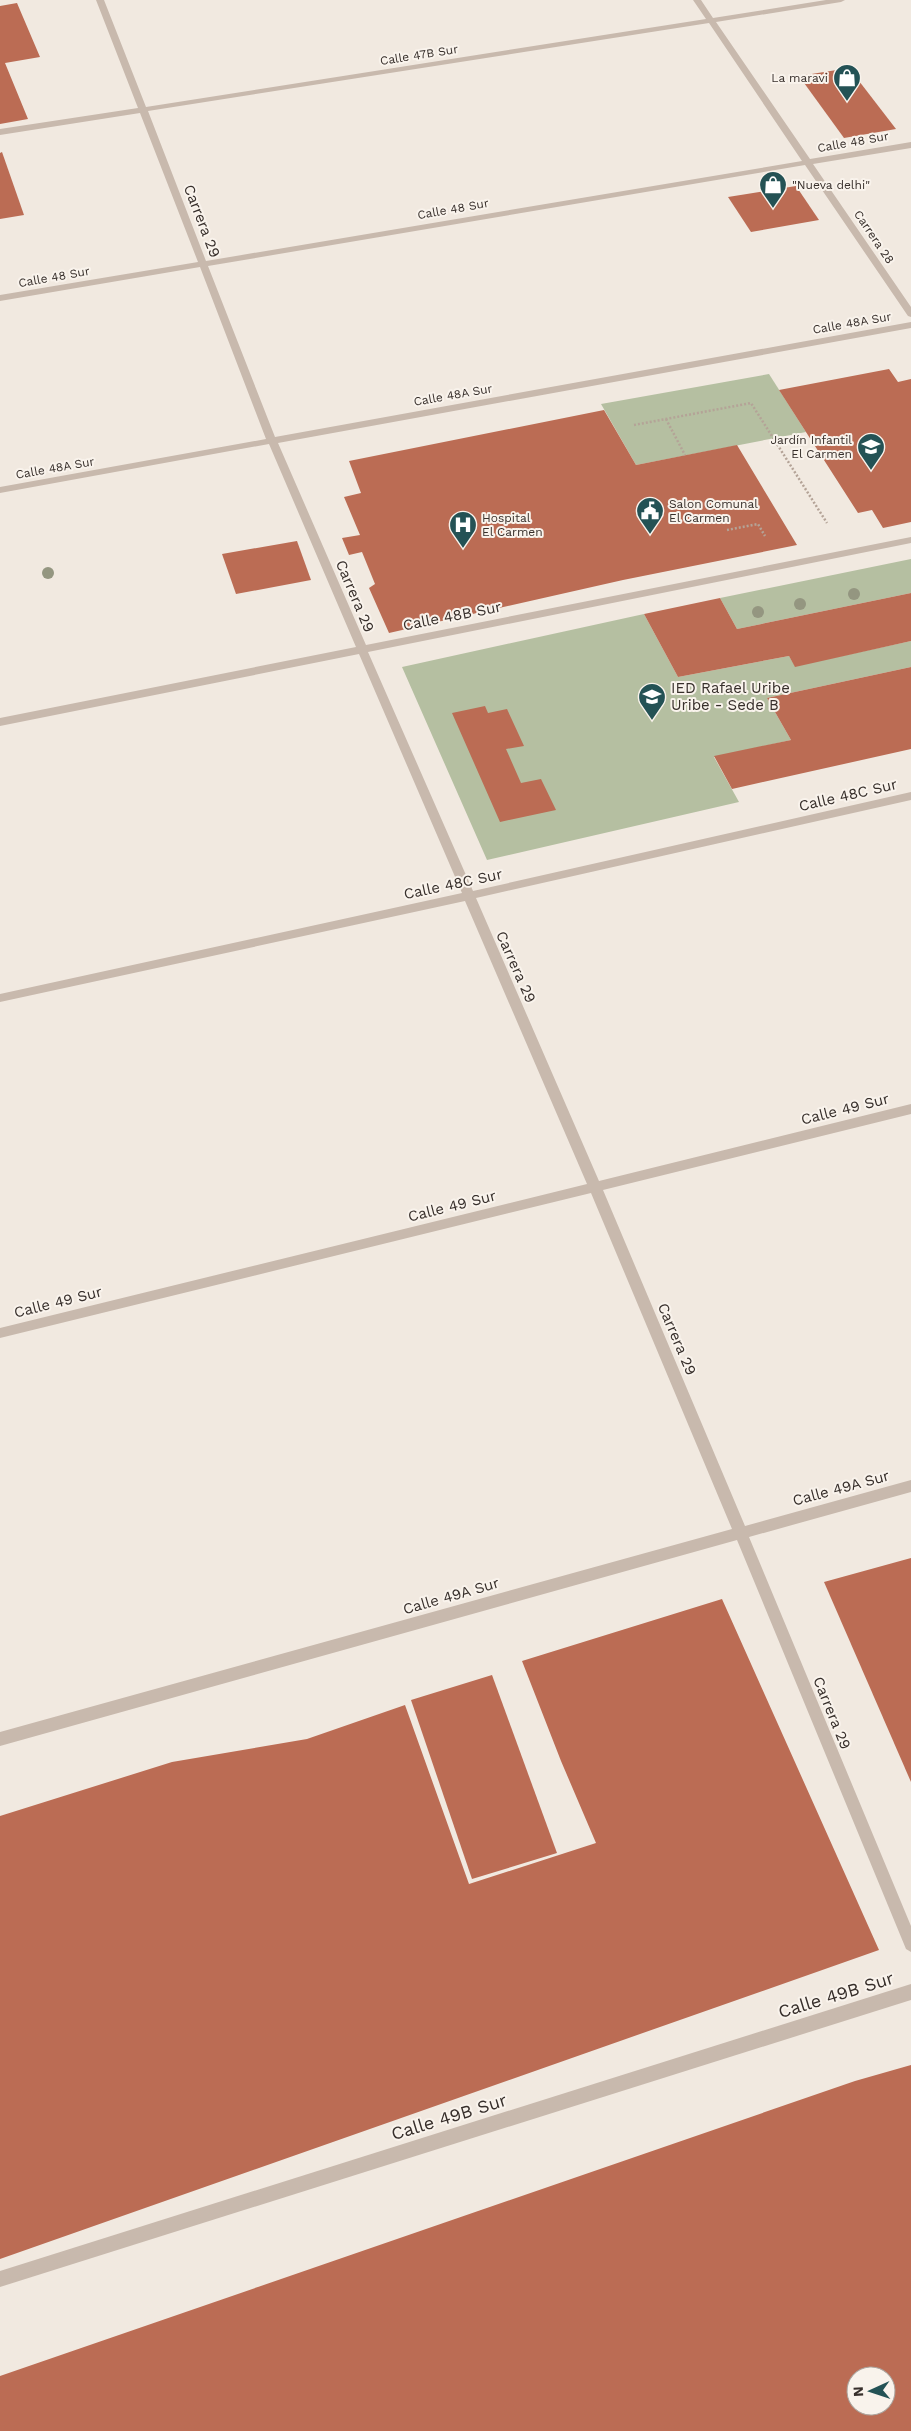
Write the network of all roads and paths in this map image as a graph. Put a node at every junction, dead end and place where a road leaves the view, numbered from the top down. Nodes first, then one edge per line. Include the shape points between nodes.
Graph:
1 (100, 0) edge
2 (697, 0) edge
3 (841, 0) edge
4 (711, 20) junction
5 (143, 109) junction
6 (0, 132) edge
7 (911, 145) edge
8 (808, 162) junction
9 (203, 264) junction
10 (0, 298) edge
11 (911, 314) edge
12 (911, 325) edge
13 (666, 419) junction
14 (634, 425) dead end
15 (272, 441) junction
16 (686, 455) dead end
17 (0, 490) edge
18 (727, 530) dead end
19 (911, 540) edge
20 (768, 541) dead end
21 (846, 553) junction
22 (362, 649) junction
23 (0, 722) edge
24 (911, 796) edge
25 (468, 896) junction
26 (0, 998) edge
27 (911, 1110) edge
28 (595, 1187) junction
29 (0, 1333) edge
30 (911, 1486) edge
31 (741, 1533) junction
32 (0, 1738) edge
33 (911, 1944) edge
34 (911, 1992) edge
35 (0, 2279) edge

1 - 5 street, Carrera 29
2 - 4 street, Carrera 28
3 - 4 street, Calle 47B Sur
4 - 5 street, Calle 47B Sur
4 - 8 street, Carrera 28
5 - 6 street, Calle 47B Sur
5 - 9 street, Carrera 29
7 - 8 street, Calle 48 Sur
8 - 9 street, Calle 48 Sur
8 - 11 street, Carrera 28
9 - 10 street, Calle 48 Sur
9 - 15 street, Carrera 29
12 - 15 street, Calle 48A Sur
13 - 14 path
13 - 16 path
13 - 21 path via 750,403
15 - 17 street, Calle 48A Sur
15 - 22 street, Carrera 29
18 - 20 path via 758,524
19 - 21 street, Calle 48B Sur
21 - 22 street, Calle 48B Sur
22 - 23 street, Calle 48B Sur
22 - 25 street, Carrera 29
24 - 25 street, Calle 48C Sur
25 - 26 street, Calle 48C Sur
25 - 28 street, Carrera 29
27 - 28 street, Calle 49 Sur
28 - 29 street, Calle 49 Sur
28 - 31 street, Carrera 29
30 - 31 street, Calle 49A Sur
31 - 32 street, Calle 49A Sur
31 - 33 street, Carrera 29
34 - 35 street, Calle 49B Sur

